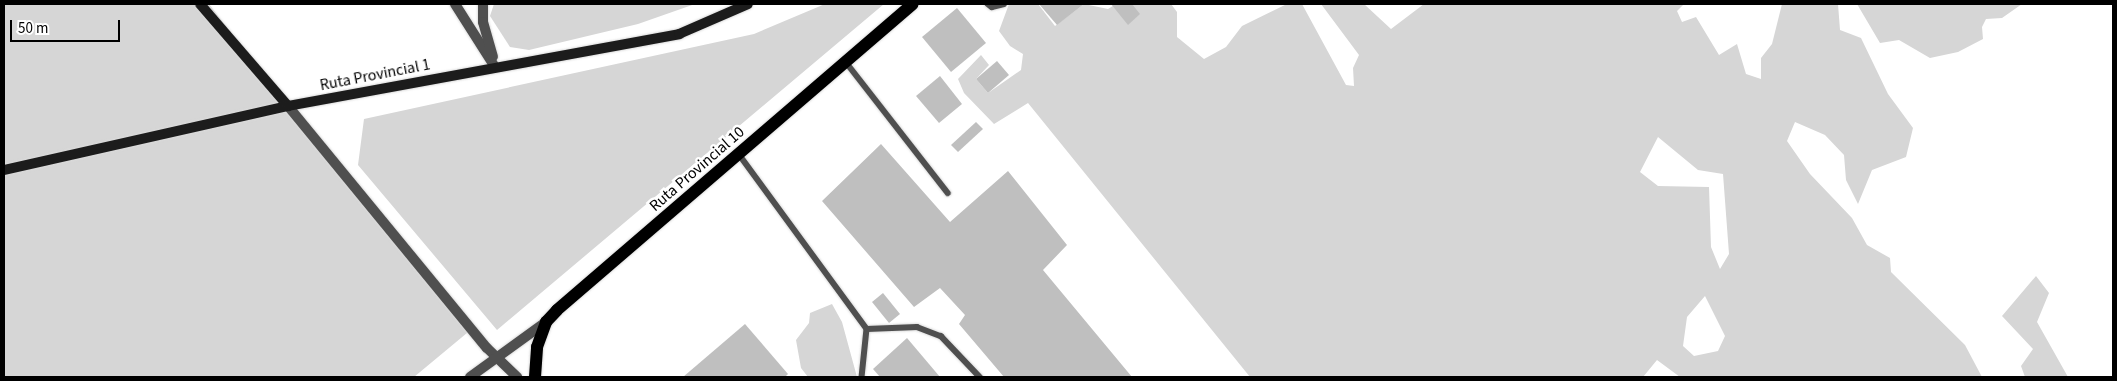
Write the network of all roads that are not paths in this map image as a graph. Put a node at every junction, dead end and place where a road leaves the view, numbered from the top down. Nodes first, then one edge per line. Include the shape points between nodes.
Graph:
1 (200, 4) edge
2 (455, 4) edge
3 (483, 4) edge
4 (748, 4) edge
5 (913, 4) edge
6 (988, 4) edge
7 (1004, 4) edge
8 (846, 62) junction
9 (496, 67) junction
10 (288, 106) junction
11 (739, 154) junction
12 (4, 170) edge
13 (948, 193) dead end
14 (546, 322) junction
15 (867, 329) junction
16 (498, 359) junction
17 (470, 377) edge
18 (517, 377) edge
19 (535, 377) edge
20 (862, 377) edge
21 (980, 377) edge

1 - 10 main road
2 - 9 street
3 - 9 street via 483,22
4 - 9 main road, Ruta Provincial 1 via 678,34
5 - 8 main road, Ruta Provincial 10
6 - 7 lane via 992,7
8 - 11 main road, Ruta Provincial 10
8 - 13 lane
9 - 10 main road, Ruta Provincial 1
10 - 12 main road, Ruta Provincial 1
10 - 16 street
11 - 14 main road, Ruta Provincial 10
11 - 15 lane
14 - 16 street
14 - 19 main road, Ruta Provincial 10 via 537,347
15 - 20 lane
15 - 21 lane via 917,327 941,336
16 - 17 street
16 - 18 street

